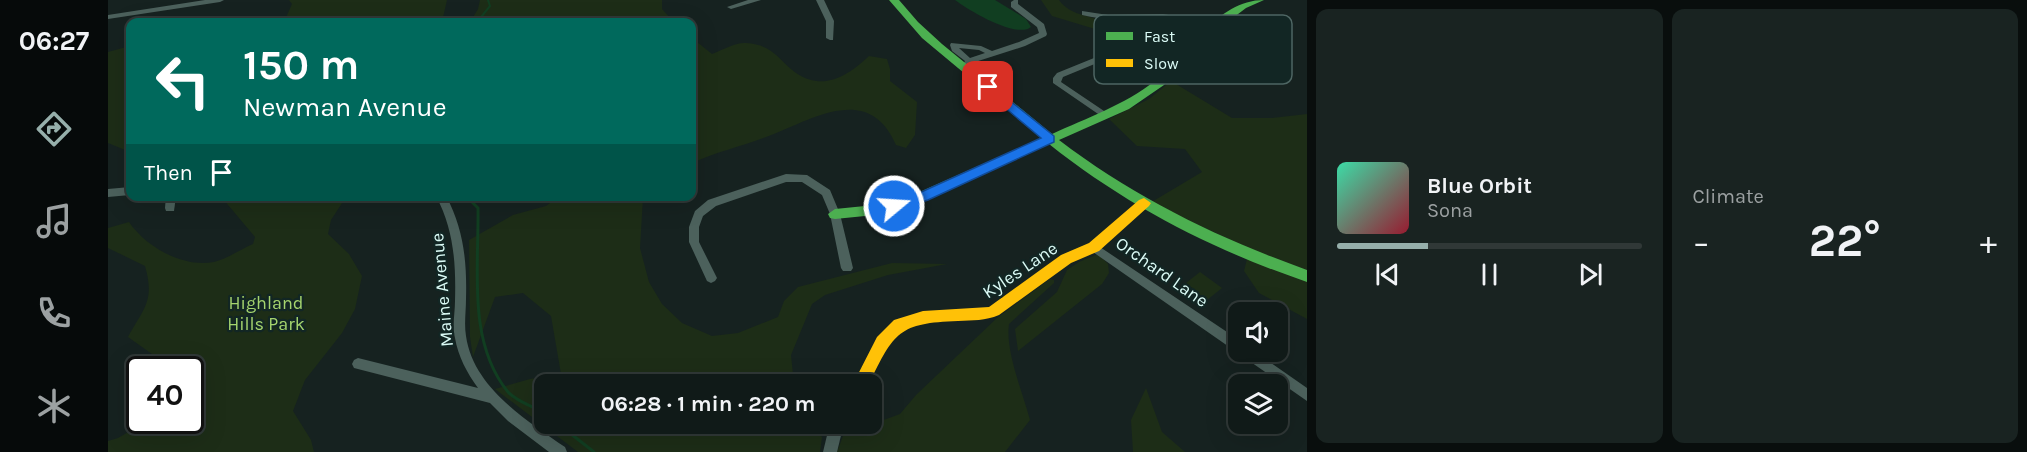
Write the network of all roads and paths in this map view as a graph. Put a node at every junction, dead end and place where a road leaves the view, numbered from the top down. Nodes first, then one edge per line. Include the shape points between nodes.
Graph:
1 (220, 0) edge
2 (758, 0) edge
3 (820, 0) edge
4 (894, 0) edge
5 (1259, 0) edge
6 (1015, 2) dead end
7 (731, 7) dead end
8 (1085, 13) dead end
9 (1094, 15) edge
10 (1227, 15) edge
11 (108, 17) edge
12 (830, 38) dead end
13 (992, 54) junction
14 (1094, 61) dead end
15 (967, 64) junction
16 (1159, 84) edge
17 (1104, 115) junction
18 (1049, 139) junction
19 (126, 191) edge
20 (108, 193) edge
21 (444, 201) edge
22 (1144, 203) junction
23 (835, 214) junction
24 (1094, 247) junction
25 (847, 267) dead end
26 (1307, 276) edge
27 (711, 279) dead end
28 (1228, 339) edge
29 (1260, 362) edge
30 (358, 364) dead end
31 (866, 374) edge
32 (1307, 395) edge
33 (492, 398) junction
34 (834, 434) edge
35 (560, 452) edge
36 (830, 452) edge

1 - 11 street
2 - 7 street
3 - 12 street via 830,21
4 - 15 street via 910,20
5 - 10 street
6 - 13 street via 1041,26 1043,34
8 - 9 street
13 - 15 street
13 - 15 street via 981,48 954,45
14 - 17 street via 1060,75 1057,83
15 - 18 street
16 - 17 street
17 - 18 street
18 - 22 street via 1100,177
18 - 23 street via 909,202
19 - 20 street
21 - 33 street, Maine Avenue via 457,240 463,350
22 - 24 street, Kyles Lane
22 - 26 street via 1224,244
23 - 25 street
23 - 27 street via 826,193 799,177 780,179 712,203 697,217 693,237
24 - 28 street, Orchard Lane
24 - 31 street, Kyles Lane via 1066,259 986,314 909,320 895,325
29 - 32 street
30 - 33 street
33 - 35 street, Maine Avenue
34 - 36 street

